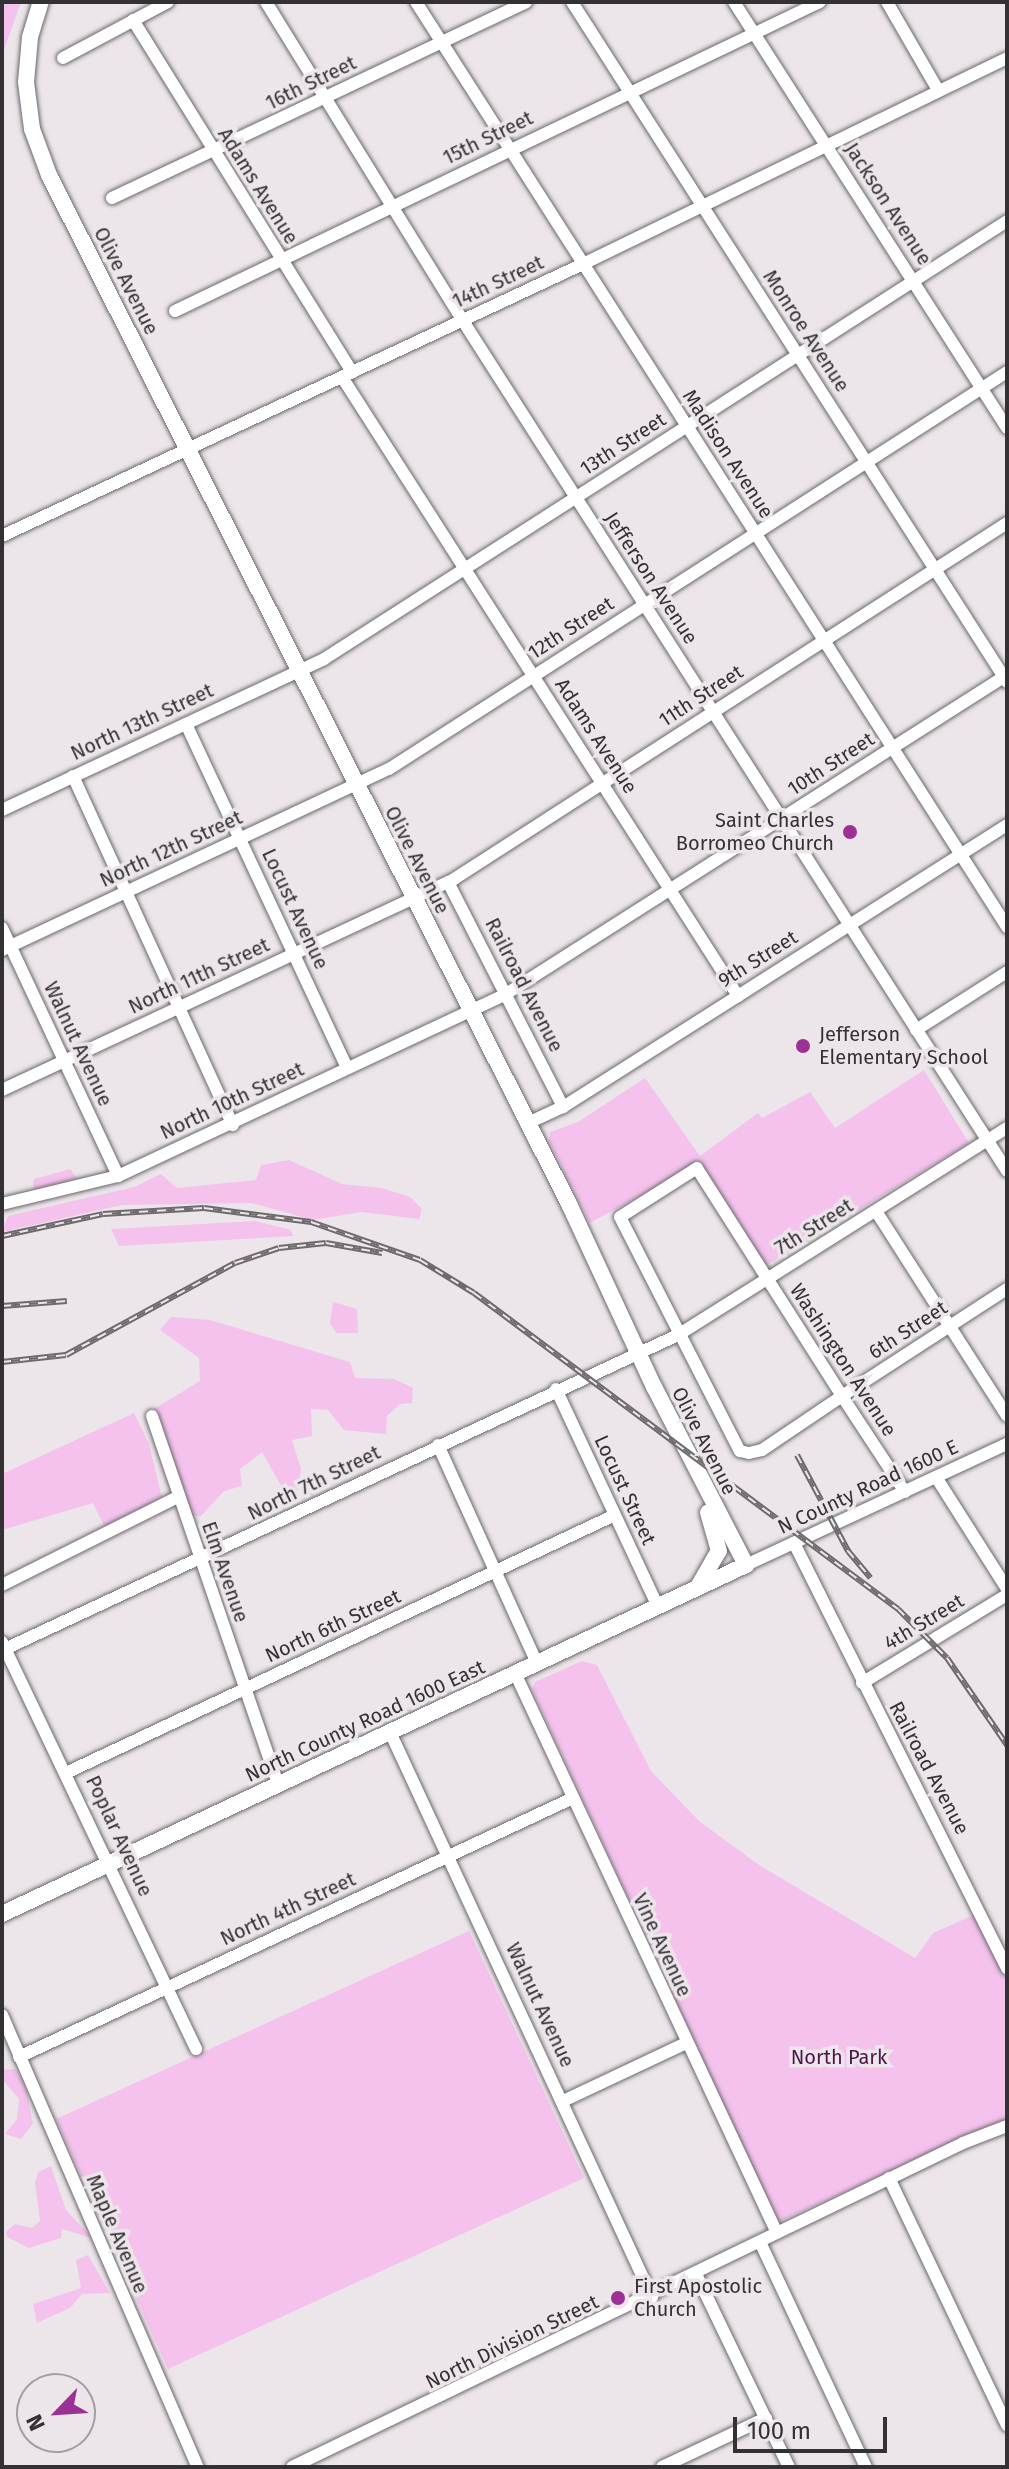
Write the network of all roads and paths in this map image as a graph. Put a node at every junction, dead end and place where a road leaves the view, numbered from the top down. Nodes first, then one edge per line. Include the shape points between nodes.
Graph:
1 (41, 2) edge
2 (168, 2) edge
3 (266, 2) edge
4 (416, 2) edge
5 (526, 2) edge
6 (572, 2) edge
7 (734, 2) edge
8 (820, 2) edge
9 (887, 2) edge
10 (133, 20) junction
11 (754, 33) junction
12 (441, 41) junction
13 (63, 58) dead end
14 (1007, 58) edge
15 (938, 90) junction
16 (629, 91) junction
17 (328, 98) junction
18 (825, 144) junction
19 (510, 150) junction
20 (213, 153) junction
21 (112, 198) dead end
22 (701, 204) junction
23 (393, 207) junction
24 (1007, 221) edge
25 (281, 260) junction
26 (583, 264) junction
27 (913, 281) junction
28 (175, 311) dead end
29 (463, 321) junction
30 (798, 355) junction
31 (1007, 372) edge
32 (347, 375) junction
33 (982, 388) junction
34 (687, 426) junction
35 (1007, 428) edge
36 (189, 449) junction
37 (867, 462) junction
38 (576, 498) junction
39 (1007, 523) edge
40 (756, 534) junction
41 (2, 536) edge
42 (465, 569) junction
43 (935, 570) junction
44 (645, 605) junction
45 (824, 641) junction
46 (300, 671) junction
47 (534, 676) junction
48 (1006, 678) edge
49 (713, 712) junction
50 (186, 724) junction
51 (893, 748) junction
52 (73, 776) junction
53 (357, 784) junction
54 (602, 784) junction
55 (2, 810) edge
56 (782, 819) junction
57 (1007, 825) edge
58 (240, 839) junction
59 (961, 854) junction
60 (448, 882) junction
61 (671, 891) junction
62 (125, 893) junction
63 (413, 898) junction
64 (849, 925) junction
65 (1007, 927) edge
66 (2, 928) edge
67 (6, 948) edge
68 (294, 954) junction
69 (1007, 972) edge
70 (506, 994) junction
71 (738, 996) junction
72 (179, 1007) junction
73 (471, 1011) junction
74 (916, 1030) junction
75 (64, 1061) junction
76 (347, 1068) junction
77 (2, 1090) edge
78 (563, 1107) junction
79 (528, 1123) junction
80 (233, 1125) junction
81 (1007, 1128) edge
82 (987, 1141) junction
83 (1007, 1171) edge
84 (118, 1176) junction
85 (2, 1204) edge
86 (876, 1211) junction
87 (768, 1280) junction
88 (1007, 1289) edge
89 (949, 1326) junction
90 (678, 1335) junction
91 (637, 1352) junction
92 (556, 1389) junction
93 (842, 1396) junction
94 (152, 1416) dead end
95 (1007, 1416) edge
96 (1007, 1444) edge
97 (438, 1445) junction
98 (700, 1476) junction
99 (936, 1477) junction
100 (905, 1492) junction
101 (178, 1497) junction
102 (615, 1515) junction
103 (794, 1543) junction
104 (200, 1560) junction
105 (746, 1565) junction
106 (495, 1571) junction
107 (2, 1585) edge
108 (694, 1590) junction
109 (1007, 1592) edge
110 (658, 1607) junction
111 (4, 1645) edge
112 (537, 1663) junction
113 (515, 1673) junction
114 (862, 1683) junction
115 (245, 1690) junction
116 (390, 1732) junction
117 (68, 1772) junction
118 (278, 1785) junction
119 (573, 1798) junction
120 (448, 1856) junction
121 (109, 1864) junction
122 (2, 1914) edge
123 (1007, 1967) edge
124 (167, 1987) junction
125 (2, 2015) edge
126 (686, 2043) junction
127 (196, 2049) dead end
128 (19, 2057) junction
129 (563, 2101) junction
130 (1007, 2126) edge
131 (889, 2178) junction
132 (777, 2233) junction
133 (760, 2242) junction
134 (696, 2274) junction
135 (652, 2297) junction
136 (766, 2418) junction
137 (1007, 2425) edge
138 (198, 2467) edge
139 (292, 2467) edge
140 (662, 2467) edge
141 (789, 2467) edge
142 (866, 2467) edge

1 - 36 main road, Olive Avenue via 30,37 26,82 32,129 49,175
2 - 10 street
3 - 17 street, Jefferson Avenue
4 - 12 street, Madison Avenue
5 - 12 street, 16th Street
6 - 16 street, Monroe Avenue
7 - 11 street, Jackson Avenue
8 - 11 street, 15th Street
9 - 15 street
10 - 13 street
10 - 20 street, Adams Avenue
11 - 16 street, 15th Street
11 - 18 street, Jackson Avenue
12 - 17 street, 16th Street
12 - 19 street, Madison Avenue
14 - 15 street, 14th Street
15 - 18 street, 14th Street
16 - 19 street, 15th Street
16 - 22 street, Monroe Avenue
17 - 20 street, 16th Street
17 - 23 street, Jefferson Avenue
18 - 22 street, 14th Street
18 - 27 street, Jackson Avenue
19 - 23 street, 15th Street
19 - 26 street, Madison Avenue
20 - 21 street, 16th Street
20 - 25 street, Adams Avenue
22 - 26 street, 14th Street
22 - 30 street, Monroe Avenue
23 - 25 street, 15th Street
23 - 29 street, Jefferson Avenue
24 - 27 street, 13th Street
25 - 28 street, 15th Street
25 - 32 street, Adams Avenue
26 - 29 street, 14th Street
26 - 34 street, Madison Avenue
27 - 30 street, 13th Street
27 - 33 street, Jackson Avenue
29 - 32 street, 14th Street
29 - 38 street, Jefferson Avenue
30 - 34 street, 13th Street
30 - 37 street, Monroe Avenue
31 - 33 street, 12th Street
32 - 36 street, 14th Street
32 - 42 street, Adams Avenue
33 - 35 street, Jackson Avenue
33 - 37 street, 12th Street
34 - 38 street, 13th Street
34 - 40 street, Madison Avenue
36 - 41 street, 14th Street
36 - 46 main road, Olive Avenue
37 - 40 street, 12th Street
37 - 43 street, Monroe Avenue
38 - 42 street, 13th Street
38 - 44 street, Jefferson Avenue
39 - 43 street, 11th Street
40 - 44 street, 12th Street
40 - 45 street, Madison Avenue
42 - 46 street, 13th Street
42 - 47 street, Adams Avenue
43 - 45 street, 11th Street
43 - 48 street, Monroe Avenue
44 - 47 street, 12th Street
44 - 49 street, Jefferson Avenue
45 - 49 street, 11th Street
45 - 51 street, Madison Avenue
46 - 50 street, North 13th Street
46 - 53 main road, Olive Avenue
47 - 53 street, 12th Street
47 - 54 street, Adams Avenue
48 - 51 street, 10th Street
49 - 54 street, 11th Street
49 - 56 street, Jefferson Avenue
50 - 52 street, North 13th Street
50 - 58 street, Locust Avenue
51 - 56 street, 10th Street
51 - 59 street, Madison Avenue
52 - 55 street, North 13th Street
52 - 62 street
53 - 58 street, North 12th Street
53 - 63 main road, Olive Avenue
54 - 60 street, 11th Street
54 - 61 street, Adams Avenue
56 - 61 street, 10th Street
56 - 64 street, Jefferson Avenue
57 - 59 street, 9th Street
58 - 62 street, North 12th Street
58 - 68 street, Locust Avenue
59 - 64 street, 9th Street
59 - 65 street, Madison Avenue
60 - 63 street, 11th Street
60 - 70 street, Railroad Avenue
61 - 70 street, 10th Street
61 - 71 street, Adams Avenue
62 - 67 street, North 12th Street
62 - 72 street
63 - 68 street, North 11th Street
63 - 73 main road, Olive Avenue
64 - 71 street, 9th Street
64 - 74 street, Jefferson Avenue
66 - 67 street, Walnut Avenue
67 - 75 street, Walnut Avenue
68 - 72 street, North 11th Street
68 - 76 street, Locust Avenue
69 - 74 street
70 - 73 street, 10th Street
70 - 78 street, Railroad Avenue
71 - 78 street, 9th Street
72 - 75 street, North 11th Street
72 - 80 street
73 - 76 street, North 10th Street
73 - 79 main road, Olive Avenue
74 - 82 street, Jefferson Avenue
75 - 77 street, North 11th Street
75 - 84 street, Walnut Avenue
76 - 80 street, North 10th Street
78 - 79 street, 9th Street
79 - 91 main road, Olive Avenue
80 - 84 street, North 10th Street
81 - 82 street, 7th Street
82 - 83 street, Jefferson Avenue
82 - 86 street, 7th Street
84 - 85 street, North 10th Street
86 - 87 street, 7th Street
86 - 89 street
87 - 90 street, 7th Street
87 - 90 street, Washington Avenue via 697,1168 620,1217
87 - 93 street, Washington Avenue
88 - 89 street, 6th Street
89 - 93 street, 6th Street
89 - 95 street
90 - 91 street, 7th Street
90 - 93 street, 6th Street via 740,1451 749,1453
91 - 92 street, North 7th Street
91 - 98 main road, Olive Avenue
92 - 97 street, North 7th Street
92 - 102 street, Locust Street
93 - 100 street, Washington Avenue
94 - 101 street, Elm Avenue
96 - 99 street, N County Road 1600 E
97 - 104 street, North 7th Street
97 - 106 street
98 - 105 main road, Olive Avenue
98 - 108 main road via 719,1551 708,1576
99 - 100 street, N County Road 1600 E
99 - 109 street
100 - 103 street, N County Road 1600 E
101 - 104 street, Elm Avenue
101 - 107 street
102 - 106 street, North 6th Street
102 - 110 street, Locust Street
103 - 105 street, N County Road 1600 E
103 - 114 street, Railroad Avenue
104 - 111 street, North 7th Street
104 - 115 street, Elm Avenue
105 - 108 main road, North County Road 1600 East
106 - 112 street
106 - 115 street, North 6th Street
108 - 110 main road, North County Road 1600 East
109 - 114 street, 4th Street
110 - 112 main road, North County Road 1600 East
111 - 117 street, Poplar Avenue
112 - 113 main road, North County Road 1600 East
113 - 116 main road, North County Road 1600 East
113 - 119 street, Vine Avenue
114 - 123 street, Railroad Avenue
115 - 117 street, North 6th Street
115 - 118 street, Elm Avenue
116 - 118 main road, North County Road 1600 East
116 - 120 street, Walnut Avenue
117 - 121 street, Poplar Avenue
118 - 121 main road, North County Road 1600 East
119 - 120 street, North 4th Street
119 - 126 street, Vine Avenue
120 - 124 street, North 4th Street
120 - 129 street, Walnut Avenue
121 - 122 main road, North County Road 1600 East
121 - 124 street, Poplar Avenue
124 - 127 street, Poplar Avenue
124 - 128 street, North 4th Street
125 - 128 street, Maple Avenue
126 - 129 street
126 - 132 street, Vine Avenue
128 - 138 street, Maple Avenue
129 - 135 street, Walnut Avenue
130 - 131 street, North Division Street
131 - 132 street, North Division Street
131 - 137 street
132 - 133 street, North Division Street
133 - 134 street, North Division Street
133 - 142 street
134 - 135 street, North Division Street
134 - 136 street
135 - 139 street, North Division Street
136 - 140 street
136 - 141 street

